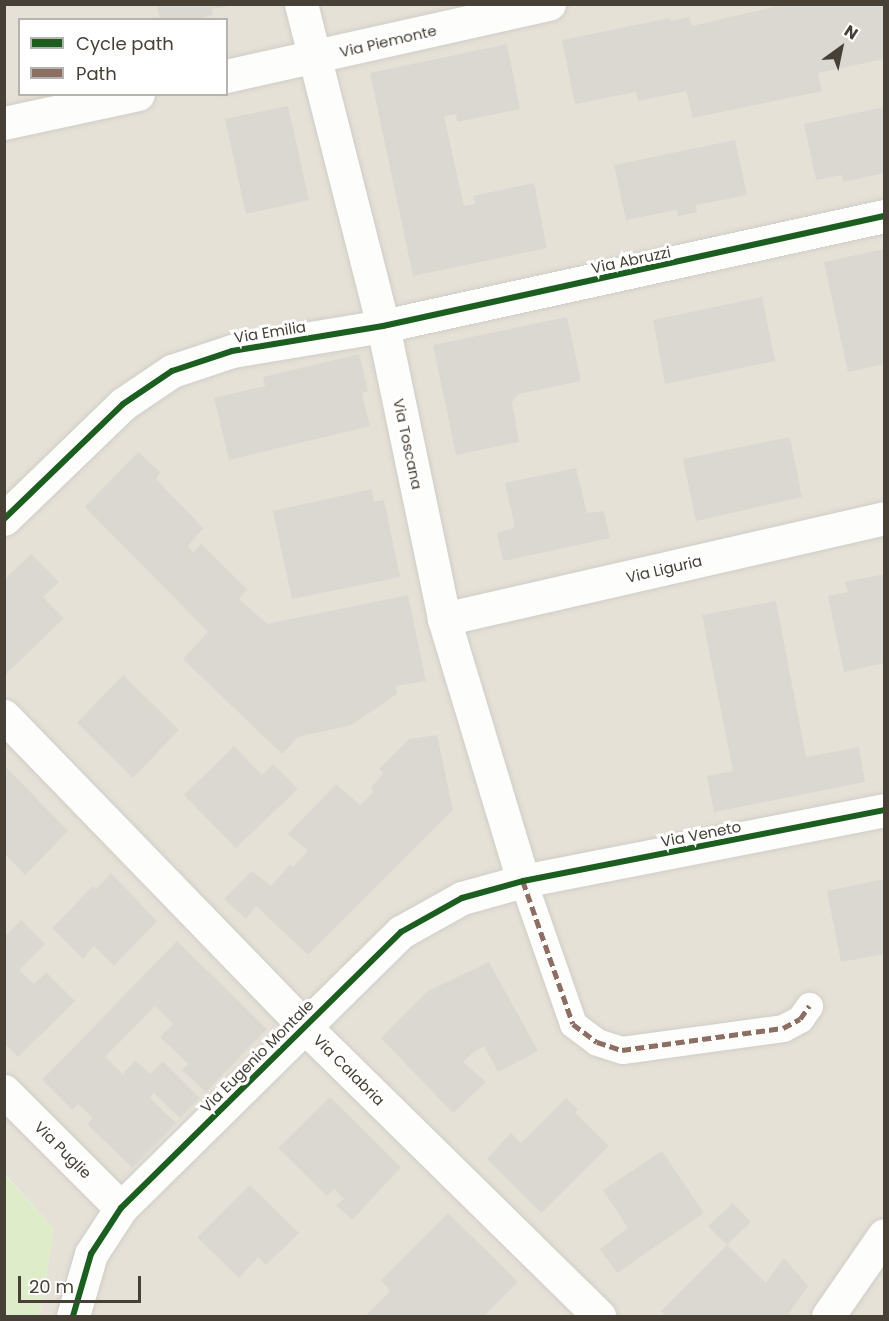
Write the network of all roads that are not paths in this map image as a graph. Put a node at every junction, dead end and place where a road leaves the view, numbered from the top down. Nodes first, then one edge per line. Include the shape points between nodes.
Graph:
1 (301, 4) edge
2 (549, 4) edge
3 (313, 58) junction
4 (228, 76) edge
5 (129, 96) edge
6 (4, 123) edge
7 (885, 216) edge
8 (383, 326) junction
9 (885, 518) edge
10 (4, 519) edge
11 (444, 619) junction
12 (4, 716) edge
13 (885, 810) edge
14 (523, 881) junction
15 (809, 1006) dead end
16 (304, 1026) junction
17 (4, 1091) edge
18 (122, 1208) junction
19 (885, 1235) edge
20 (73, 1317) edge
21 (599, 1317) edge
22 (828, 1317) edge

1 - 3 street, Via Toscana
2 - 3 street, Via Piemonte
3 - 4 street, Via Piemonte
3 - 8 street, Via Toscana
5 - 6 street
7 - 8 street, Via Abruzzi
8 - 10 street, Via Emilia via 232,351 172,371 123,404
8 - 11 street, Via Toscana
9 - 11 street, Via Liguria
11 - 14 street, Via Toscana
12 - 16 street, Via Calabria
13 - 14 street, Via Veneto
14 - 15 street via 573,1024 597,1042 622,1050 783,1028 800,1019
14 - 16 street, Via Eugenio Montale via 462,898 401,932
16 - 18 street, Via Eugenio Montale
16 - 21 street, Via Calabria
17 - 18 street, Via Puglie
18 - 20 street, Via Eugenio Montale via 91,1254
19 - 22 street

